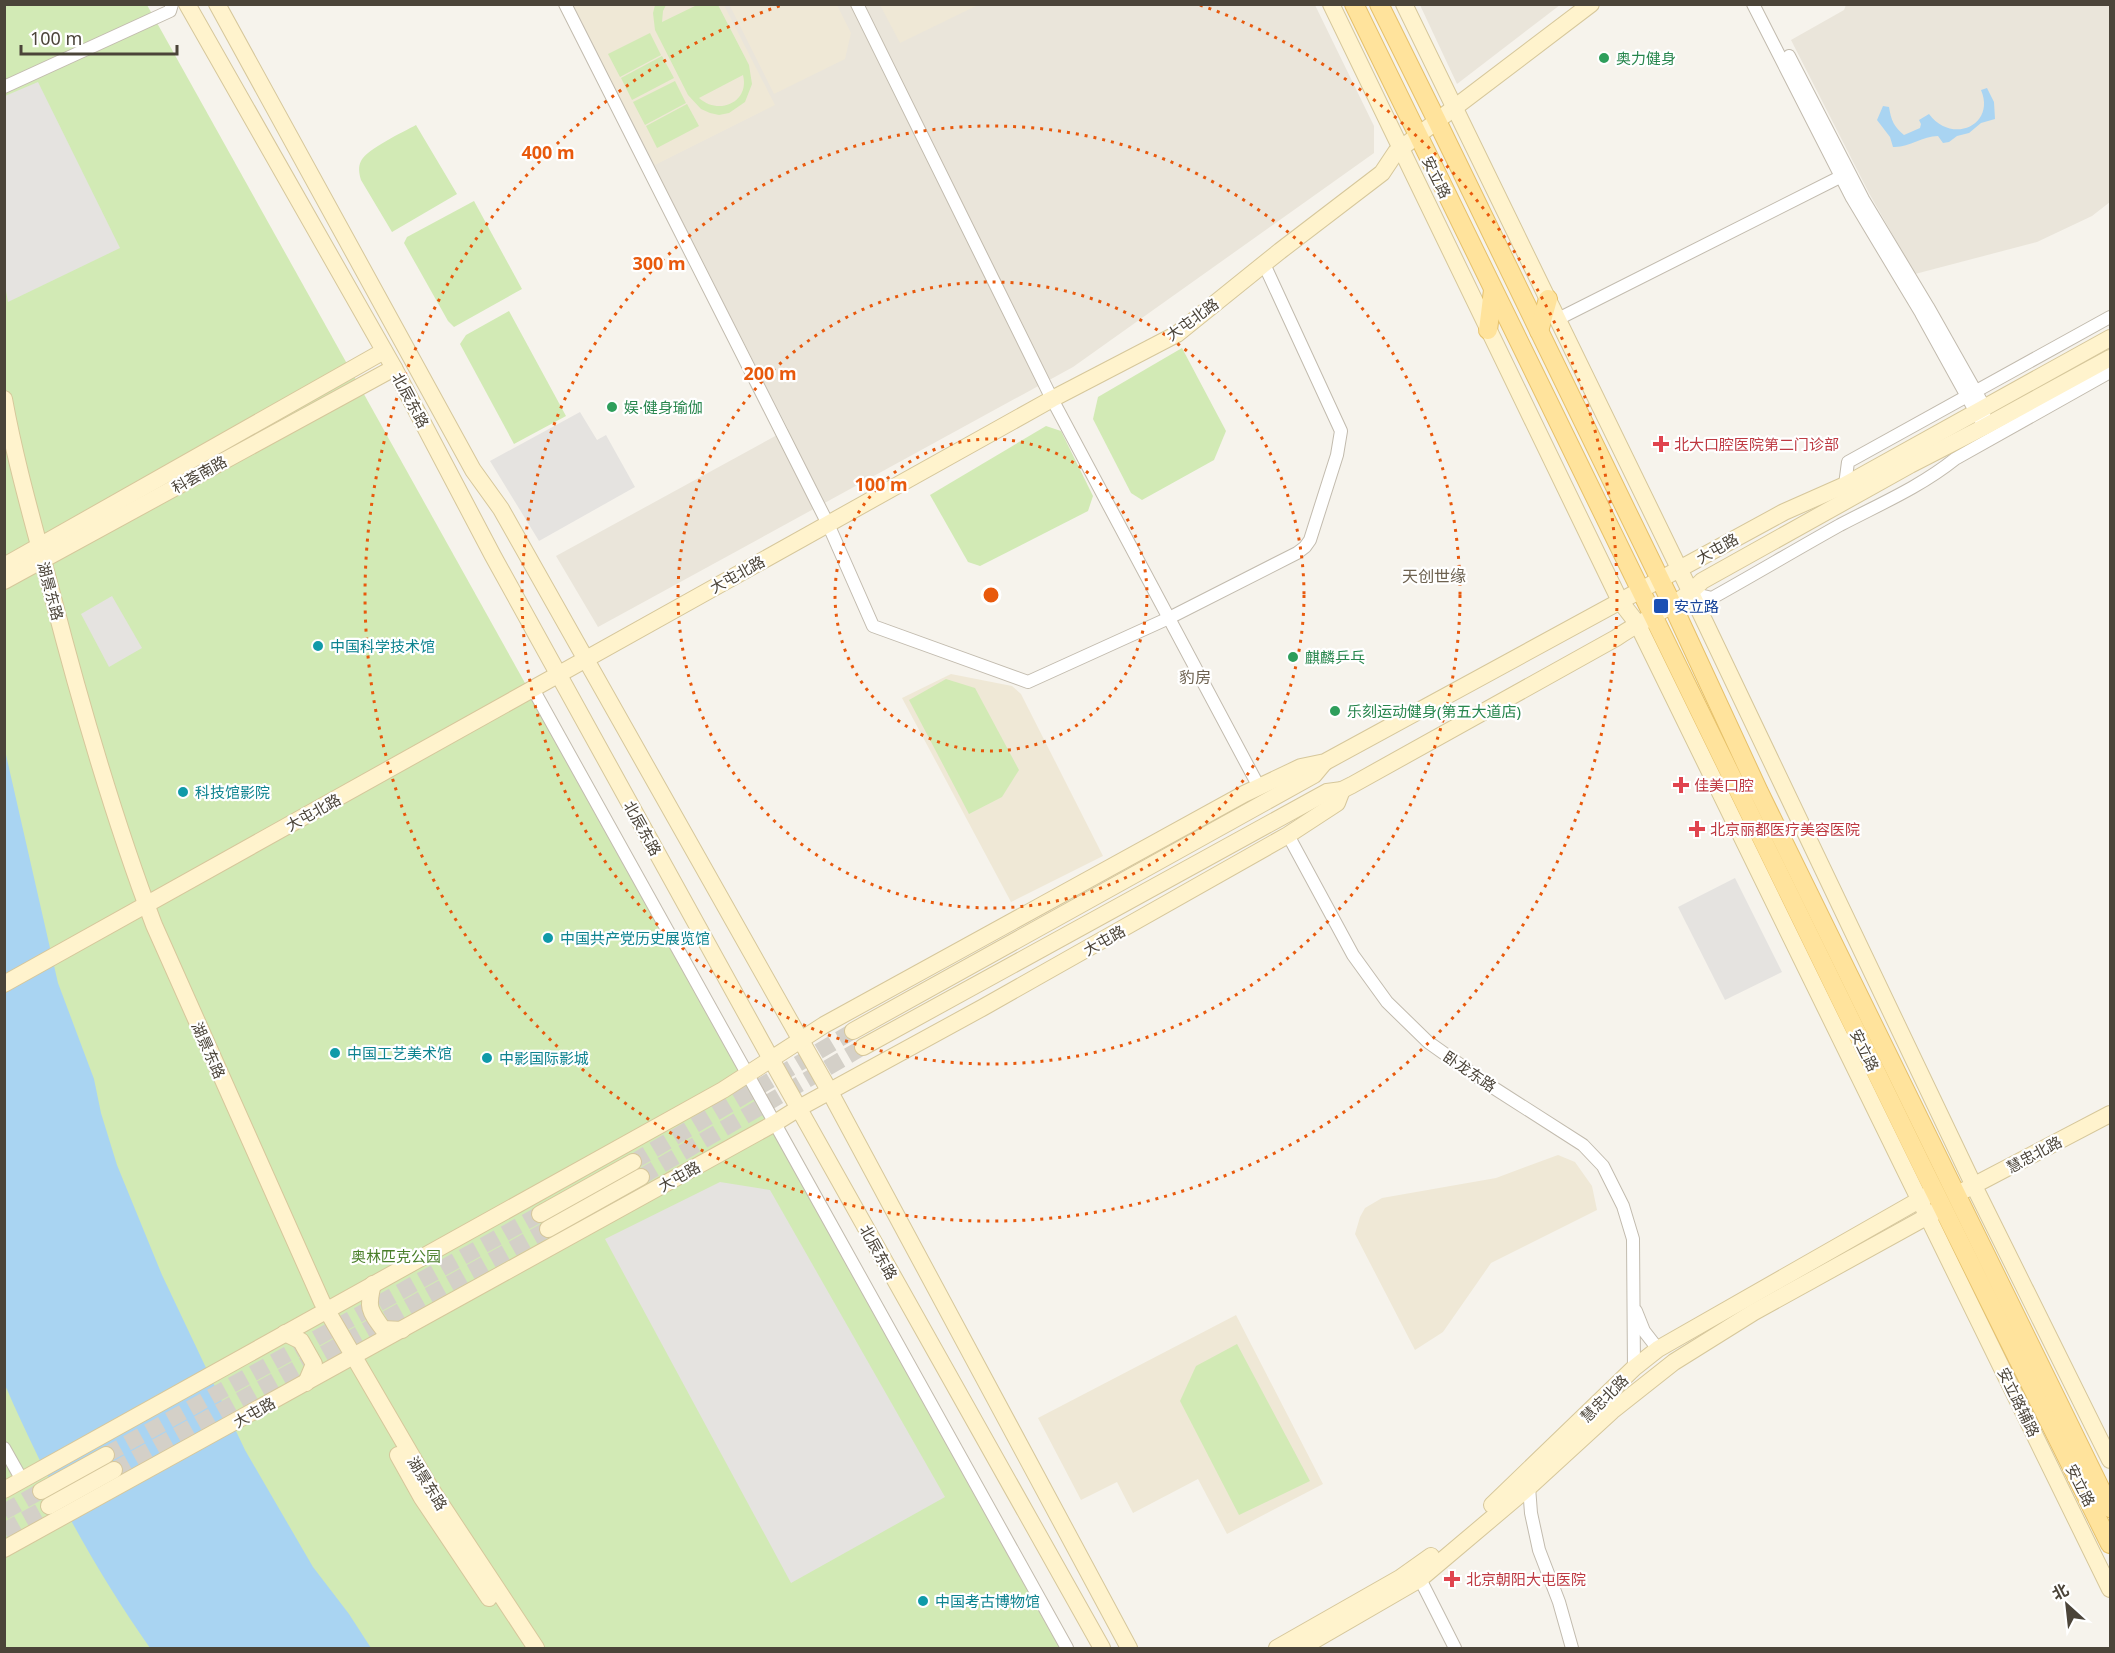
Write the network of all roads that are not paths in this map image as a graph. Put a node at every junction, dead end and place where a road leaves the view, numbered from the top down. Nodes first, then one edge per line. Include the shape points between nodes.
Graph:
1 (172, 4) edge
2 (187, 4) edge
3 (217, 4) edge
4 (565, 4) edge
5 (857, 4) edge
6 (1331, 4) edge
7 (1354, 4) edge
8 (1379, 4) edge
9 (1404, 4) edge
10 (1591, 4) edge
11 (1754, 4) edge
12 (1762, 4) edge
13 (4, 87) edge
14 (1455, 108) junction
15 (1437, 121) junction
16 (1417, 136) junction
17 (1401, 148) junction
18 (1845, 174) junction
19 (1264, 264) junction
20 (1493, 290) junction
21 (1548, 299) junction
22 (2110, 318) edge
23 (1558, 319) junction
24 (1488, 330) junction
25 (1539, 331) junction
26 (2110, 338) edge
27 (384, 351) junction
28 (2110, 358) edge
29 (393, 368) junction
30 (2110, 372) edge
31 (1972, 394) junction
32 (4, 399) edge
33 (1052, 399) junction
34 (1980, 410) junction
35 (1984, 428) junction
36 (4, 451) edge
37 (1845, 485) junction
38 (828, 524) junction
39 (36, 556) junction
40 (4, 566) edge
41 (1678, 569) junction
42 (1659, 579) junction
43 (4, 581) edge
44 (1641, 590) junction
45 (1691, 593) junction
46 (1620, 601) junction
47 (1672, 604) junction
48 (1653, 614) junction
49 (1168, 618) junction
50 (1637, 623) junction
51 (585, 660) junction
52 (558, 674) junction
53 (533, 689) junction
54 (1325, 762) junction
55 (1259, 787) junction
56 (1342, 790) junction
57 (1288, 835) junction
58 (141, 908) junction
59 (4, 984) edge
60 (854, 1030) tunnel mouth
61 (801, 1040) junction
62 (863, 1047) tunnel mouth
63 (771, 1059) junction
64 (747, 1075) junction
65 (830, 1092) junction
66 (799, 1108) junction
67 (2110, 1114) edge
68 (775, 1123) junction
69 (637, 1169) tunnel mouth
70 (1966, 1190) junction
71 (1931, 1204) junction
72 (544, 1221) tunnel mouth
73 (374, 1284) junction
74 (1634, 1298) junction
75 (322, 1312) junction
76 (402, 1330) junction
77 (285, 1334) junction
78 (1658, 1349) junction
79 (349, 1360) junction
80 (1634, 1368) junction
81 (306, 1383) junction
82 (4, 1448) edge
83 (2110, 1460) edge
84 (110, 1463) tunnel mouth
85 (27, 1477) junction
86 (1529, 1488) junction
87 (4, 1490) edge
88 (49, 1506) junction
89 (2110, 1508) edge
90 (2110, 1544) edge
91 (4, 1549) edge
92 (1419, 1579) junction
93 (2110, 1589) edge
94 (523, 1648) edge
95 (536, 1648) edge
96 (1067, 1648) edge
97 (1102, 1648) edge
98 (1129, 1648) edge
99 (1277, 1648) edge
100 (1301, 1648) edge
101 (1455, 1648) edge
102 (1572, 1648) edge

1 - 13 street via 170,11
2 - 27 street, 北辰东路
3 - 51 street, 北辰东路 via 473,470 501,509
4 - 38 street
5 - 33 street
6 - 17 street, 安立路
7 - 16 main road, 安立路
8 - 15 main road, 安立路
9 - 14 street, 安立路
10 - 14 street
11 - 18 street
12 - 18 street
14 - 15 street, 大屯北路
14 - 21 street, 安立路
15 - 16 street, 大屯北路
15 - 25 main road, 安立路
16 - 17 street, 大屯北路
16 - 20 main road, 安立路
17 - 19 street, 大屯北路 via 1382,173
17 - 24 street, 安立路
18 - 23 street
18 - 31 street via 1852,198
19 - 33 street, 大屯北路 via 1177,334
19 - 49 street via 1341,431 1337,455 1305,547
20 - 24 main road
20 - 44 main road, 安立路
21 - 23 street, 安立路
21 - 25 main road
22 - 31 street
23 - 41 street, 安立路
24 - 46 street, 安立路
25 - 42 main road, 安立路
26 - 34 street, 大屯路
27 - 29 street, 北辰东路
27 - 39 street, 科荟南路
28 - 35 street, 大屯路
29 - 39 street, 科荟南路
29 - 52 street, 北辰东路
30 - 45 street via 1954,459 1888,502 1712,598
31 - 34 street
31 - 37 street via 1848,462
32 - 39 street, 湖景东路
33 - 38 street, 大屯北路
33 - 49 street
34 - 35 street
34 - 37 street, 大屯路
35 - 45 street, 大屯路 via 1712,575
36 - 39 street, 湖景东路
37 - 41 street, 大屯路 via 1784,512
38 - 49 street via 873,627 1028,682
38 - 51 street, 大屯北路
39 - 40 street, 科荟南路
39 - 43 street, 科荟南路
39 - 58 street, 湖景东路 via 82,745
41 - 42 street, 大屯路
41 - 45 street, 安立路
42 - 44 street, 大屯路
42 - 47 main road, 安立路
44 - 46 street, 大屯路
44 - 48 main road, 安立路
45 - 47 street, 大屯路
45 - 70 street, 安立路
46 - 50 street, 安立路
46 - 54 street, 大屯路
47 - 48 street, 大屯路
47 - 70 main road, 安立路 via 1759,792
48 - 50 street, 大屯路
48 - 71 main road, 安立路
49 - 55 street
50 - 56 street, 大屯路
50 - 71 street, 安立路
51 - 52 street, 大屯北路
51 - 61 street, 北辰东路
52 - 53 street, 大屯北路
52 - 63 street, 北辰东路
53 - 58 street, 大屯北路
53 - 64 street, 北辰东路
54 - 55 street, 大屯路 via 1301,767
54 - 60 street, 大屯路 via 1314,775
55 - 61 street, 大屯路
56 - 57 street, 大屯路 via 1336,803
56 - 62 street, 大屯路 via 1327,792
57 - 65 street, 大屯路
57 - 74 street, 卧龙东路 via 1353,955 1387,1002 1428,1042 1595,1156 1614,1185 1629,1223
58 - 59 street, 大屯北路
58 - 75 street, 湖景东路 via 226,1117
61 - 63 street, 大屯路
61 - 65 street, 北辰东路
63 - 64 street, 大屯路
63 - 66 street, 北辰东路
64 - 68 street, 北辰东路
64 - 73 street, 大屯路
65 - 66 street, 大屯路
65 - 98 street, 北辰东路
66 - 68 street, 大屯路
66 - 97 street, 北辰东路
67 - 70 street, 慧忠北路
68 - 76 street, 大屯路
68 - 96 street, 北辰东路
69 - 72 street, 大屯路
70 - 71 street
70 - 83 street
70 - 89 main road, 安立路
71 - 78 street, 慧忠北路
71 - 86 street, 慧忠北路 via 1674,1362 1612,1411
71 - 90 main road, 安立路
71 - 93 street, 安立路辅路
73 - 75 street, 大屯路
73 - 76 street via 368,1302 374,1317 383,1329
74 - 78 street, 卧龙东路 via 1644,1331
74 - 80 street, 卧龙东路
75 - 77 street, 大屯路
75 - 79 street, 湖景东路
76 - 79 street, 大屯路
77 - 81 street via 301,1341 314,1365
77 - 85 street, 大屯路
78 - 80 street, 慧忠北路
79 - 81 street, 大屯路
79 - 94 street, 湖景东路 via 422,1498
79 - 95 street, 湖景东路
80 - 99 street, 慧忠北路 via 1500,1498 1436,1553 1401,1578
81 - 88 street, 大屯路 via 239,1420
82 - 85 street
84 - 88 street, 大屯路
85 - 87 street, 大屯路
86 - 92 street, 慧忠北路
86 - 102 street via 1539,1551
88 - 91 street, 大屯路
92 - 100 street, 慧忠北路
92 - 101 street

